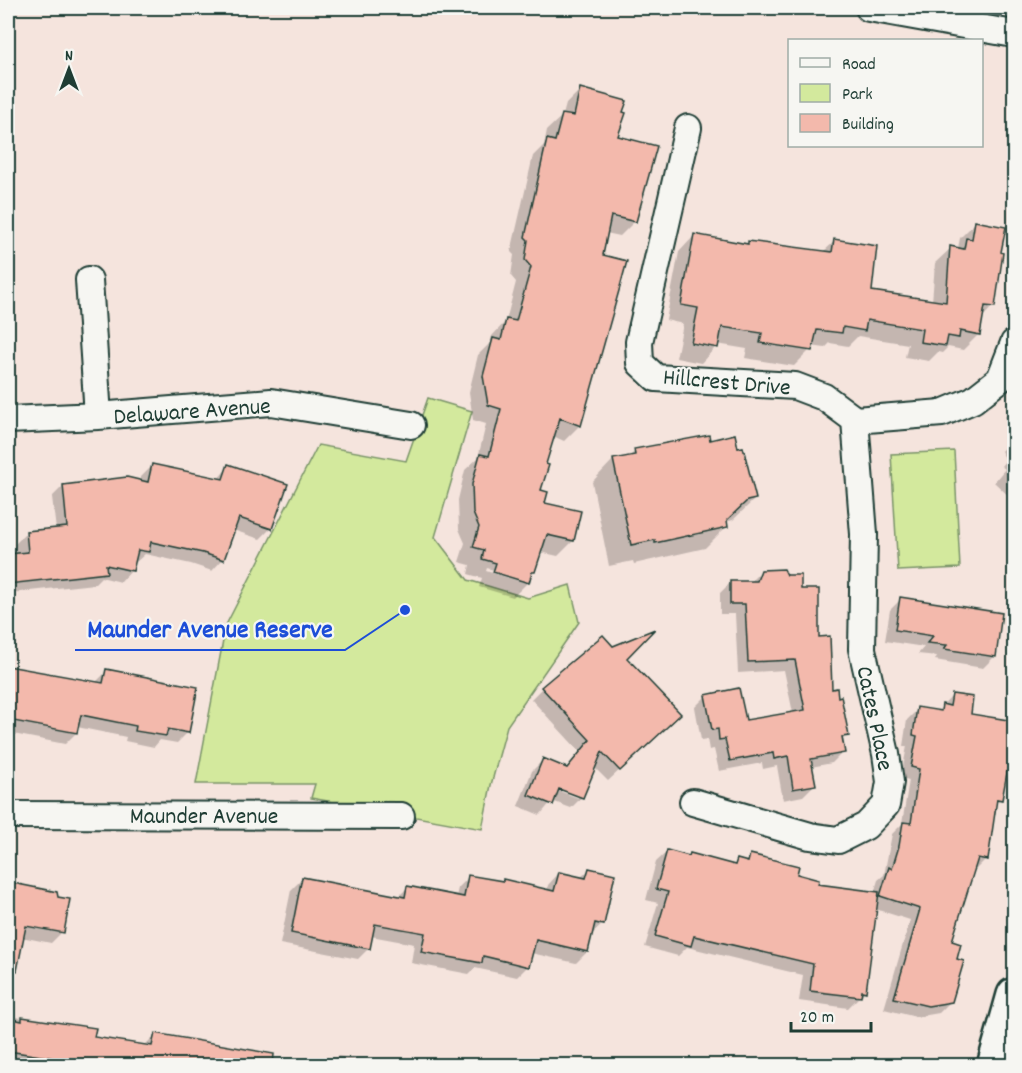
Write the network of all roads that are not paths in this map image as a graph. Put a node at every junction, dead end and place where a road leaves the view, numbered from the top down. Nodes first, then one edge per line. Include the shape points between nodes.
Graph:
1 (869, 8) edge
2 (1014, 34) edge
3 (688, 128) dead end
4 (88, 280) dead end
5 (1014, 343) edge
6 (98, 416) junction
7 (8, 420) edge
8 (855, 420) junction
9 (411, 425) dead end
10 (693, 802) dead end
11 (8, 815) edge
12 (401, 816) dead end
13 (1014, 995) edge
14 (994, 1065) edge

1 - 2 street
3 - 8 street, Hillcrest Drive via 639,342 640,363 656,378 795,386 824,397
4 - 6 street
5 - 8 street via 1000,379 973,400 942,413
6 - 7 street, Delaware Avenue
6 - 9 street, Delaware Avenue via 271,402
8 - 10 street, Cates Place via 864,534 862,649 890,782 885,805 866,826 838,840 810,836
11 - 12 street, Maunder Avenue
13 - 14 highway

